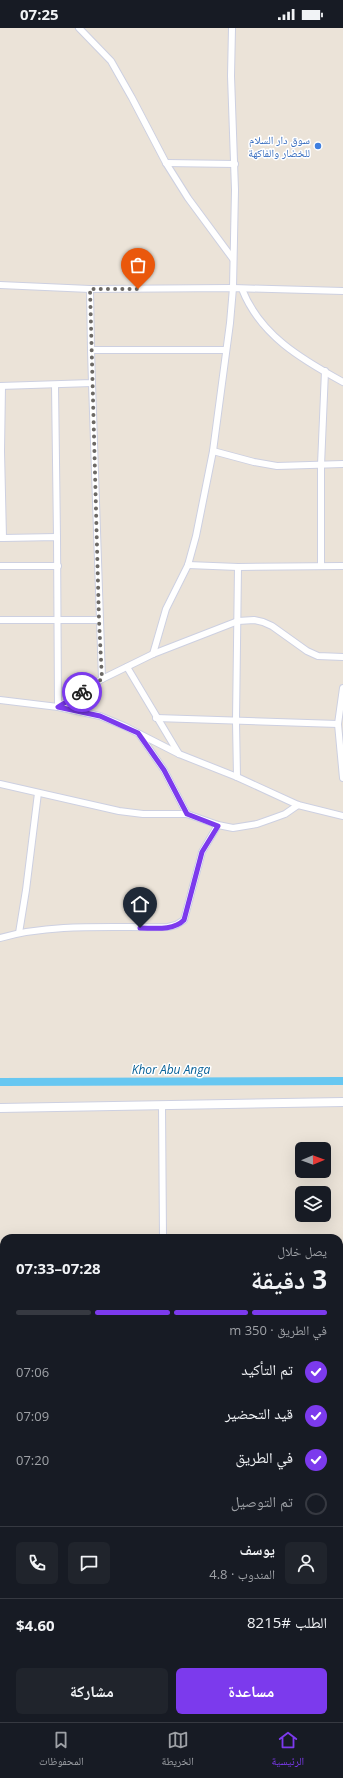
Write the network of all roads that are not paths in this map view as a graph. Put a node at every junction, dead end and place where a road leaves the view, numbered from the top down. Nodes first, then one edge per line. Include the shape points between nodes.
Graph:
1 (79, 28) edge
2 (232, 28) edge
3 (166, 163) junction
4 (235, 164) junction
5 (233, 259) junction
6 (0, 285) edge
7 (233, 288) junction
8 (90, 289) junction
9 (242, 289) junction
10 (343, 291) edge
11 (91, 350) junction
12 (226, 350) junction
13 (325, 371) junction
14 (343, 382) edge
15 (92, 383) junction
16 (56, 385) junction
17 (1, 386) edge
18 (1, 451) edge
19 (213, 451) junction
20 (343, 464) edge
21 (321, 465) junction
22 (1, 504) edge
23 (57, 537) junction
24 (2, 538) edge
25 (188, 564) junction
26 (321, 565) junction
27 (0, 566) edge
28 (58, 566) junction
29 (343, 566) edge
30 (238, 567) junction
31 (0, 620) edge
32 (58, 620) junction
33 (99, 620) junction
34 (238, 621) junction
35 (153, 654) junction
36 (343, 657) edge
37 (127, 667) junction
38 (102, 679) junction
39 (343, 688) edge
40 (0, 700) edge
41 (58, 707) junction
42 (156, 718) junction
43 (236, 721) junction
44 (338, 724) junction
45 (138, 733) junction
46 (179, 754) junction
47 (237, 777) junction
48 (343, 778) edge
49 (0, 784) edge
50 (38, 793) junction
51 (298, 805) junction
52 (187, 814) junction
53 (343, 816) edge
54 (218, 826) junction
55 (19, 933) junction
56 (0, 938) edge
57 (343, 1102) edge
58 (162, 1106) junction
59 (0, 1108) edge
60 (163, 1234) edge

1 - 3 street via 111,61
2 - 4 street via 231,76
3 - 4 street
3 - 5 street
4 - 5 street
5 - 7 street
6 - 8 street
7 - 8 street
7 - 9 street
7 - 12 street
8 - 11 street
9 - 10 street
9 - 13 street via 248,304 265,327 288,348
11 - 12 street
11 - 15 street
12 - 19 street
13 - 14 street
13 - 21 street
15 - 16 street
15 - 33 street
16 - 17 street
16 - 23 street
17 - 18 street
18 - 22 street
19 - 21 street via 268,465
19 - 25 street
20 - 21 street
21 - 26 street
22 - 24 street
23 - 24 street
23 - 28 street
25 - 30 street
25 - 35 street via 166,609
26 - 29 street
26 - 30 street
27 - 28 street
28 - 32 street
30 - 34 street
31 - 32 street
32 - 33 street
32 - 41 street
33 - 38 street
34 - 35 street
34 - 36 street via 263,622 318,656
34 - 43 street
35 - 37 street
37 - 38 street
37 - 42 street
38 - 41 street
39 - 44 street
40 - 41 street
41 - 45 street via 100,716
42 - 43 street
42 - 46 street
43 - 44 street
43 - 47 street
44 - 48 street
45 - 46 street
45 - 52 street via 164,770
46 - 47 street
47 - 51 street
49 - 50 street
50 - 52 street via 119,812
50 - 55 street
51 - 53 street
51 - 54 street via 285,814 257,824 233,828
52 - 54 street
54 - 55 street via 202,852 187,911 180,923 168,927 84,928
55 - 56 street
57 - 58 street
58 - 59 street
58 - 60 street

